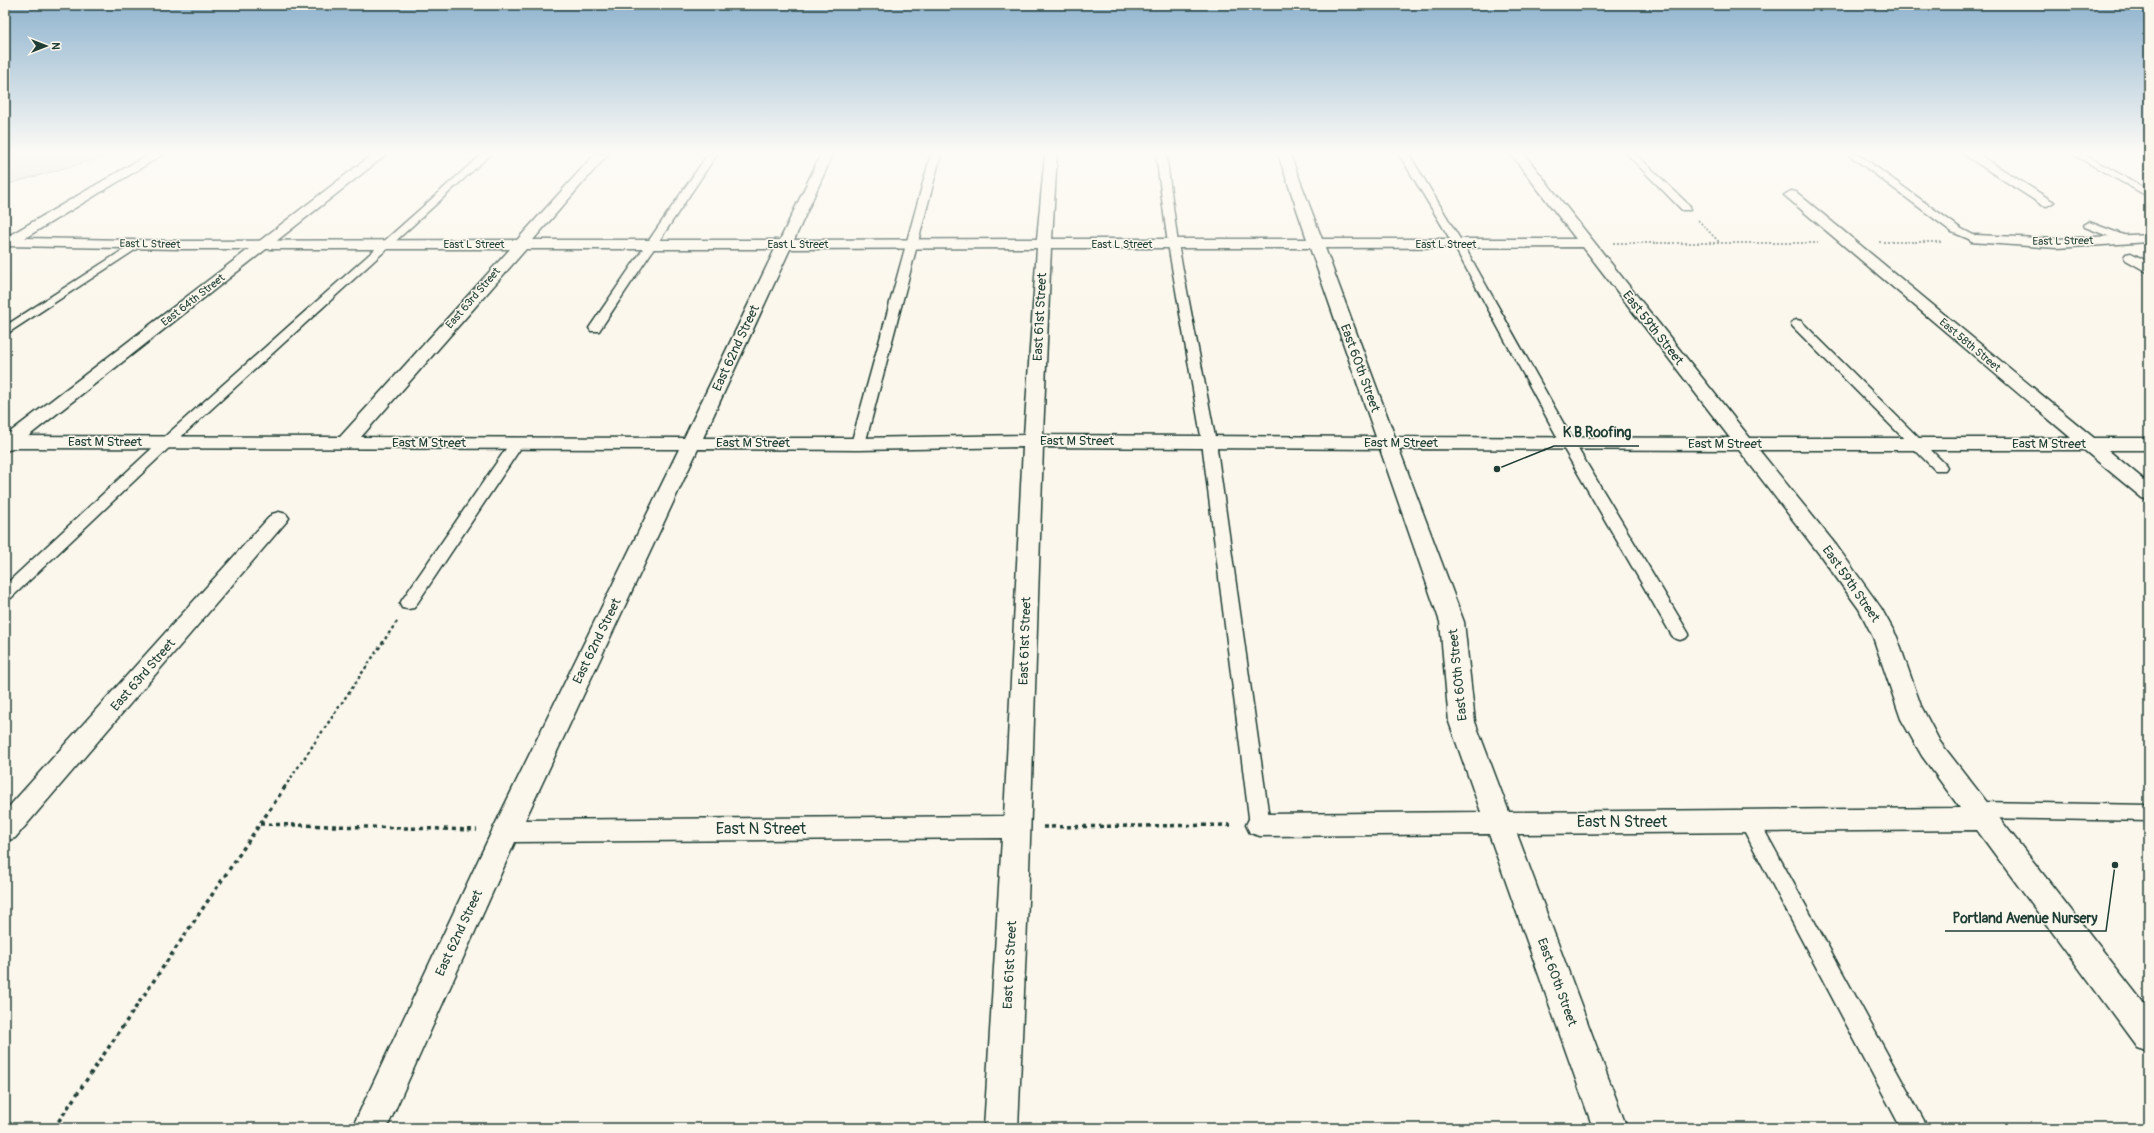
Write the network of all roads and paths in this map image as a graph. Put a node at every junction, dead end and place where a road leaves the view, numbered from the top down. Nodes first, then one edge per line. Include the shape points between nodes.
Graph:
1 (68, 207) edge
2 (313, 207) edge
3 (429, 207) edge
4 (554, 207) edge
5 (677, 207) edge
6 (802, 207) edge
7 (922, 207) edge
8 (1047, 207) edge
9 (1169, 207) edge
10 (1303, 207) edge
11 (1436, 207) edge
12 (1559, 207) edge
13 (1806, 207) edge
14 (1924, 207) edge
15 (1686, 208) edge
16 (2089, 225) dead end
17 (2122, 238) junction
18 (2149, 238) edge
19 (1976, 239) junction
20 (1848, 242) junction
21 (6, 243) edge
22 (1720, 243) junction
23 (137, 244) junction
24 (265, 244) junction
25 (389, 244) junction
26 (520, 244) junction
27 (652, 244) junction
28 (784, 244) junction
29 (912, 244) junction
30 (1044, 244) junction
31 (1174, 244) junction
32 (1316, 244) junction
33 (1458, 244) junction
34 (1588, 244) junction
35 (2131, 257) dead end
36 (2149, 268) edge
37 (1797, 324) dead end
38 (595, 328) dead end
39 (5, 332) edge
40 (1033, 441) junction
41 (167, 442) junction
42 (692, 442) junction
43 (1209, 442) junction
44 (1387, 442) junction
45 (6, 443) edge
46 (345, 443) junction
47 (517, 443) junction
48 (858, 444) junction
49 (1568, 444) junction
50 (1744, 444) junction
51 (1919, 444) junction
52 (2089, 444) junction
53 (2149, 444) edge
54 (1940, 467) dead end
55 (2149, 494) edge
56 (279, 518) dead end
57 (5, 594) edge
58 (408, 604) joint
59 (1680, 634) dead end
60 (2149, 813) edge
61 (1981, 815) junction
62 (1749, 821) junction
63 (8, 822) edge
64 (1498, 823) junction
65 (259, 824) junction
66 (1260, 825) junction
67 (1017, 827) junction
68 (506, 831) junction
69 (2149, 1036) edge
70 (54, 1128) edge
71 (369, 1128) edge
72 (1001, 1128) edge
73 (1610, 1128) edge
74 (1915, 1128) edge

1 - 21 street
2 - 24 street, East 64th Street
3 - 25 lane
4 - 26 street, East 63rd Street
5 - 27 lane
6 - 28 street, East 62nd Street
7 - 29 lane
8 - 30 street, East 61st Street
9 - 31 lane
10 - 32 street, East 60th Street
11 - 33 lane
12 - 34 street, East 59th Street
13 - 20 street, East 58th Street
14 - 19 lane via 1956,230
15 - 22 path
16 - 17 lane
17 - 18 street, East L Street
17 - 19 street, East L Street via 2084,242
19 - 20 path via 1952,242
20 - 22 path
20 - 52 street, East 58th Street
21 - 23 street, East L Street
22 - 34 path
23 - 24 street, East L Street
23 - 39 lane
24 - 25 street, East L Street
24 - 45 street, East 64th Street
25 - 26 street, East L Street
25 - 41 lane
26 - 27 street, East L Street
26 - 46 street, East 63rd Street
27 - 28 street, East L Street
27 - 38 lane
28 - 29 street, East L Street
28 - 42 street, East 62nd Street
29 - 30 street, East L Street
29 - 48 lane
30 - 31 street, East L Street
30 - 40 street, East 61st Street
31 - 32 street, East L Street
31 - 43 lane
32 - 33 street, East L Street
32 - 44 street, East 60th Street
33 - 34 street, East L Street
33 - 49 lane
34 - 50 street, East 59th Street
35 - 36 street
37 - 51 lane
40 - 43 street, East M Street
40 - 48 street, East M Street
40 - 67 street, East 61st Street
41 - 45 street, East M Street
41 - 46 street, East M Street
41 - 57 lane
42 - 47 street, East M Street
42 - 48 street, East M Street
42 - 68 street, East 62nd Street
43 - 44 street, East M Street
43 - 66 lane
44 - 49 street, East M Street
44 - 64 street, East 60th Street via 1452,622 1457,649 1458,694 1462,722
46 - 47 street, East M Street
47 - 58 lane
49 - 50 street, East M Street
49 - 59 lane
50 - 51 street, East M Street
50 - 61 street, East 59th Street via 1866,602 1892,654 1906,700 1917,724 1931,748
51 - 52 street, East M Street
51 - 54 lane
52 - 53 street, East M Street
52 - 55 street, East 58th Street
56 - 63 street, East 63rd Street
58 - 65 path
60 - 61 lane
61 - 62 street, East N Street
61 - 69 street, East 59th Street
62 - 64 street, East N Street
62 - 74 lane
64 - 66 street, East N Street
64 - 73 street, East 60th Street
65 - 68 path
65 - 70 path
66 - 67 path
67 - 68 street, East N Street
67 - 72 street, East 61st Street
68 - 71 street, East 62nd Street

